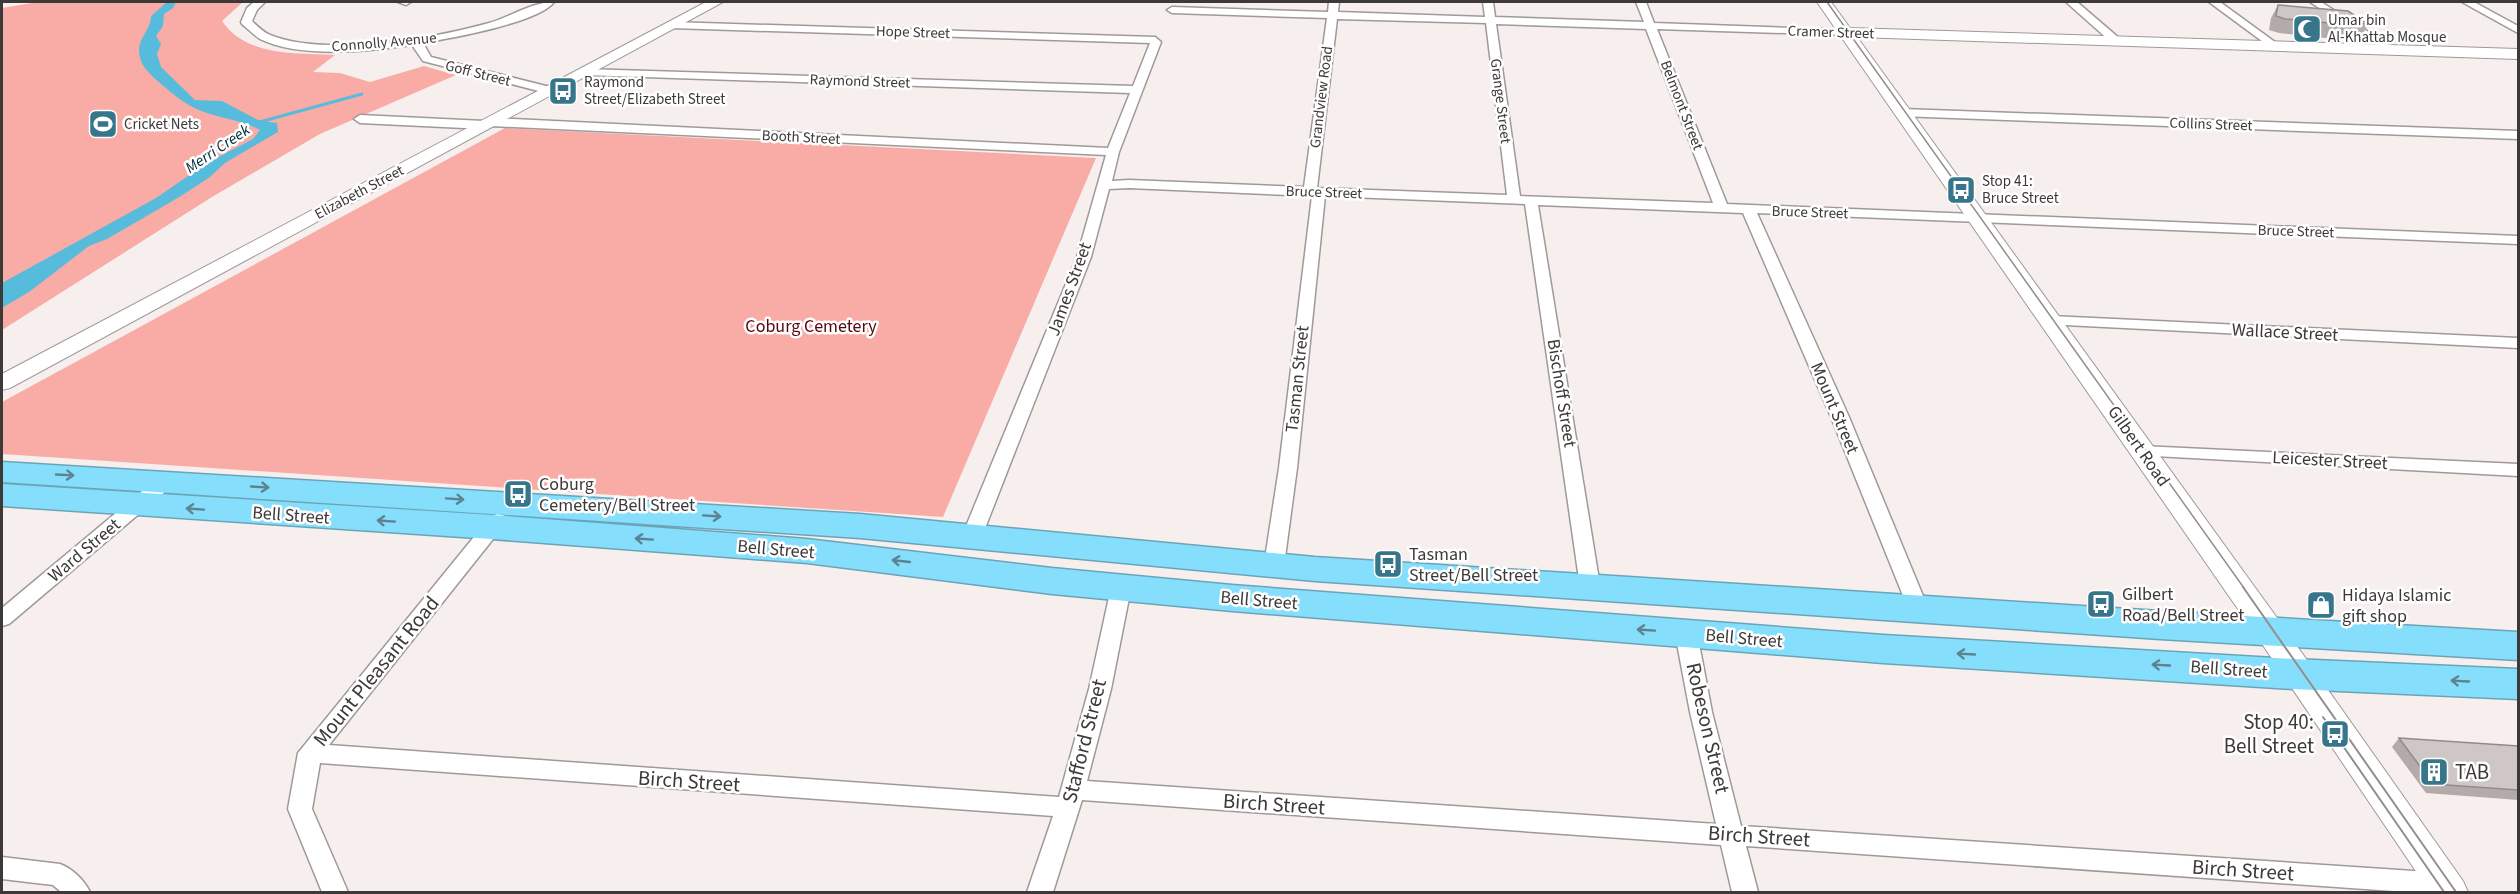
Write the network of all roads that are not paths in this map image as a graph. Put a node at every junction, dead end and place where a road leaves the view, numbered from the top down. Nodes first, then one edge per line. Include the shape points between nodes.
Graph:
1 (260, 2) edge
2 (549, 2) edge
3 (716, 2) edge
4 (1334, 2) edge
5 (1488, 2) edge
6 (1641, 2) edge
7 (1824, 2) edge
8 (2070, 2) edge
9 (2214, 2) edge
10 (2315, 2) edge
11 (2467, 2) edge
12 (2477, 2) edge
13 (1172, 6) edge
14 (1332, 16) junction
15 (1491, 21) junction
16 (1163, 23) dead end
17 (671, 25) junction
18 (2514, 25) edge
19 (1651, 26) junction
20 (1846, 32) junction
21 (1155, 39) joint
22 (2115, 40) junction
23 (417, 41) junction
24 (2274, 45) junction
25 (2389, 49) junction
26 (2518, 53) edge
27 (584, 72) junction
28 (550, 90) junction
29 (1136, 90) junction
30 (1903, 113) junction
31 (360, 119) dead end
32 (488, 124) junction
33 (2518, 135) edge
34 (1113, 152) junction
35 (1101, 186) junction
36 (1314, 192) junction
37 (1523, 201) junction
38 (1722, 208) junction
39 (1749, 210) junction
40 (1977, 218) junction
41 (2518, 240) edge
42 (2051, 321) junction
43 (2518, 343) edge
44 (2, 383) edge
45 (2142, 451) junction
46 (2518, 470) edge
47 (2, 472) edge
48 (166, 482) junction
49 (2, 495) edge
50 (138, 505) junction
51 (502, 515) junction
52 (972, 536) junction
53 (1049, 543) junction
54 (1274, 565) junction
55 (1052, 580) junction
56 (1590, 586) junction
57 (1121, 588) junction
58 (1918, 609) junction
59 (2, 619) edge
60 (2269, 630) junction
61 (1686, 633) junction
62 (2518, 645) edge
63 (2298, 674) junction
64 (2518, 684) edge
65 (310, 753) junction
66 (1070, 798) junction
67 (1733, 835) junction
68 (2, 868) edge
69 (2447, 888) edge
70 (77, 892) edge
71 (335, 892) edge
72 (1040, 892) edge
73 (1745, 892) edge

1 - 23 street, Connolly Avenue via 252,8 246,22 272,40 308,47
2 - 23 street, Connolly Avenue via 496,25
3 - 17 street, Elizabeth Street
4 - 14 street, Grandview Road
5 - 15 street, Grange Street
6 - 19 street, Belmont Street
7 - 20 street, Gilbert Road
8 - 22 street
9 - 24 street
10 - 25 street
11 - 18 street
12 - 18 street
13 - 14 street, Cramer Street
13 - 16 street
14 - 15 street, Cramer Street
14 - 36 street, Grandview Road via 1309,183
15 - 19 street, Cramer Street
15 - 37 street, Grange Street
17 - 21 street, Hope Street
17 - 27 street, Elizabeth Street
19 - 20 street, Cramer Street
19 - 38 street, Belmont Street
20 - 22 street, Cramer Street
20 - 30 street, Gilbert Road
21 - 29 street, James Street
22 - 24 street, Cramer Street
23 - 28 street, Goff Street via 427,59
24 - 25 street, Cramer Street
25 - 26 street, Cramer Street
27 - 28 street, Elizabeth Street
27 - 29 street, Raymond Street
28 - 32 street, Elizabeth Street
29 - 34 street, James Street
30 - 33 street, Collins Street
30 - 40 street, Gilbert Road
31 - 32 street, Booth Street
32 - 34 street, Booth Street
32 - 44 street, Elizabeth Street
34 - 35 street, James Street
35 - 36 street, Bruce Street
35 - 52 street, James Street via 1084,257
36 - 37 street, Bruce Street
36 - 54 street, Tasman Street via 1288,468
37 - 38 street, Bruce Street
37 - 56 street, Bischoff Street
38 - 39 street, Bruce Street
39 - 40 street, Bruce Street
39 - 58 street, Mount Street via 1840,417
40 - 41 street, Bruce Street
40 - 42 street, Gilbert Road
42 - 43 street, Wallace Street
42 - 45 street, Gilbert Road
45 - 46 street, Leicester Street
45 - 60 street, Gilbert Road
47 -> 48 highway, Bell Street
48 - 50 street, Ward Street
48 -> 51 highway, Bell Street
49 - 50 highway, Bell Street
51 -> 50 highway, Bell Street
50 - 59 street, Ward Street
51 -> 52 highway, Bell Street via 751,518
55 -> 51 highway, Bell Street
51 - 65 street, Mount Pleasant Road
52 - 53 highway, Bell Street
53 - 54 highway, Bell Street
53 - 55 highway via 1047,561
54 - 56 highway, Bell Street
55 - 57 highway, Bell Street
56 - 58 highway, Bell Street
61 -> 57 highway, Bell Street
57 - 66 street, Stafford Street via 1100,689
58 - 60 highway, Bell Street
60 - 62 highway, Bell Street
60 - 63 street, Gilbert Road
63 -> 61 highway, Bell Street
61 - 67 street, Robeson Street via 1701,711
64 -> 63 highway, Bell Street
63 - 69 street, Gilbert Road
65 - 66 street, Birch Street via 892,796
65 - 71 street, Mount Pleasant Road via 300,809
66 - 67 street, Birch Street
66 - 72 street, Stafford Street
67 - 69 street, Birch Street
67 - 73 street, Robeson Street
68 - 70 street via 60,875

